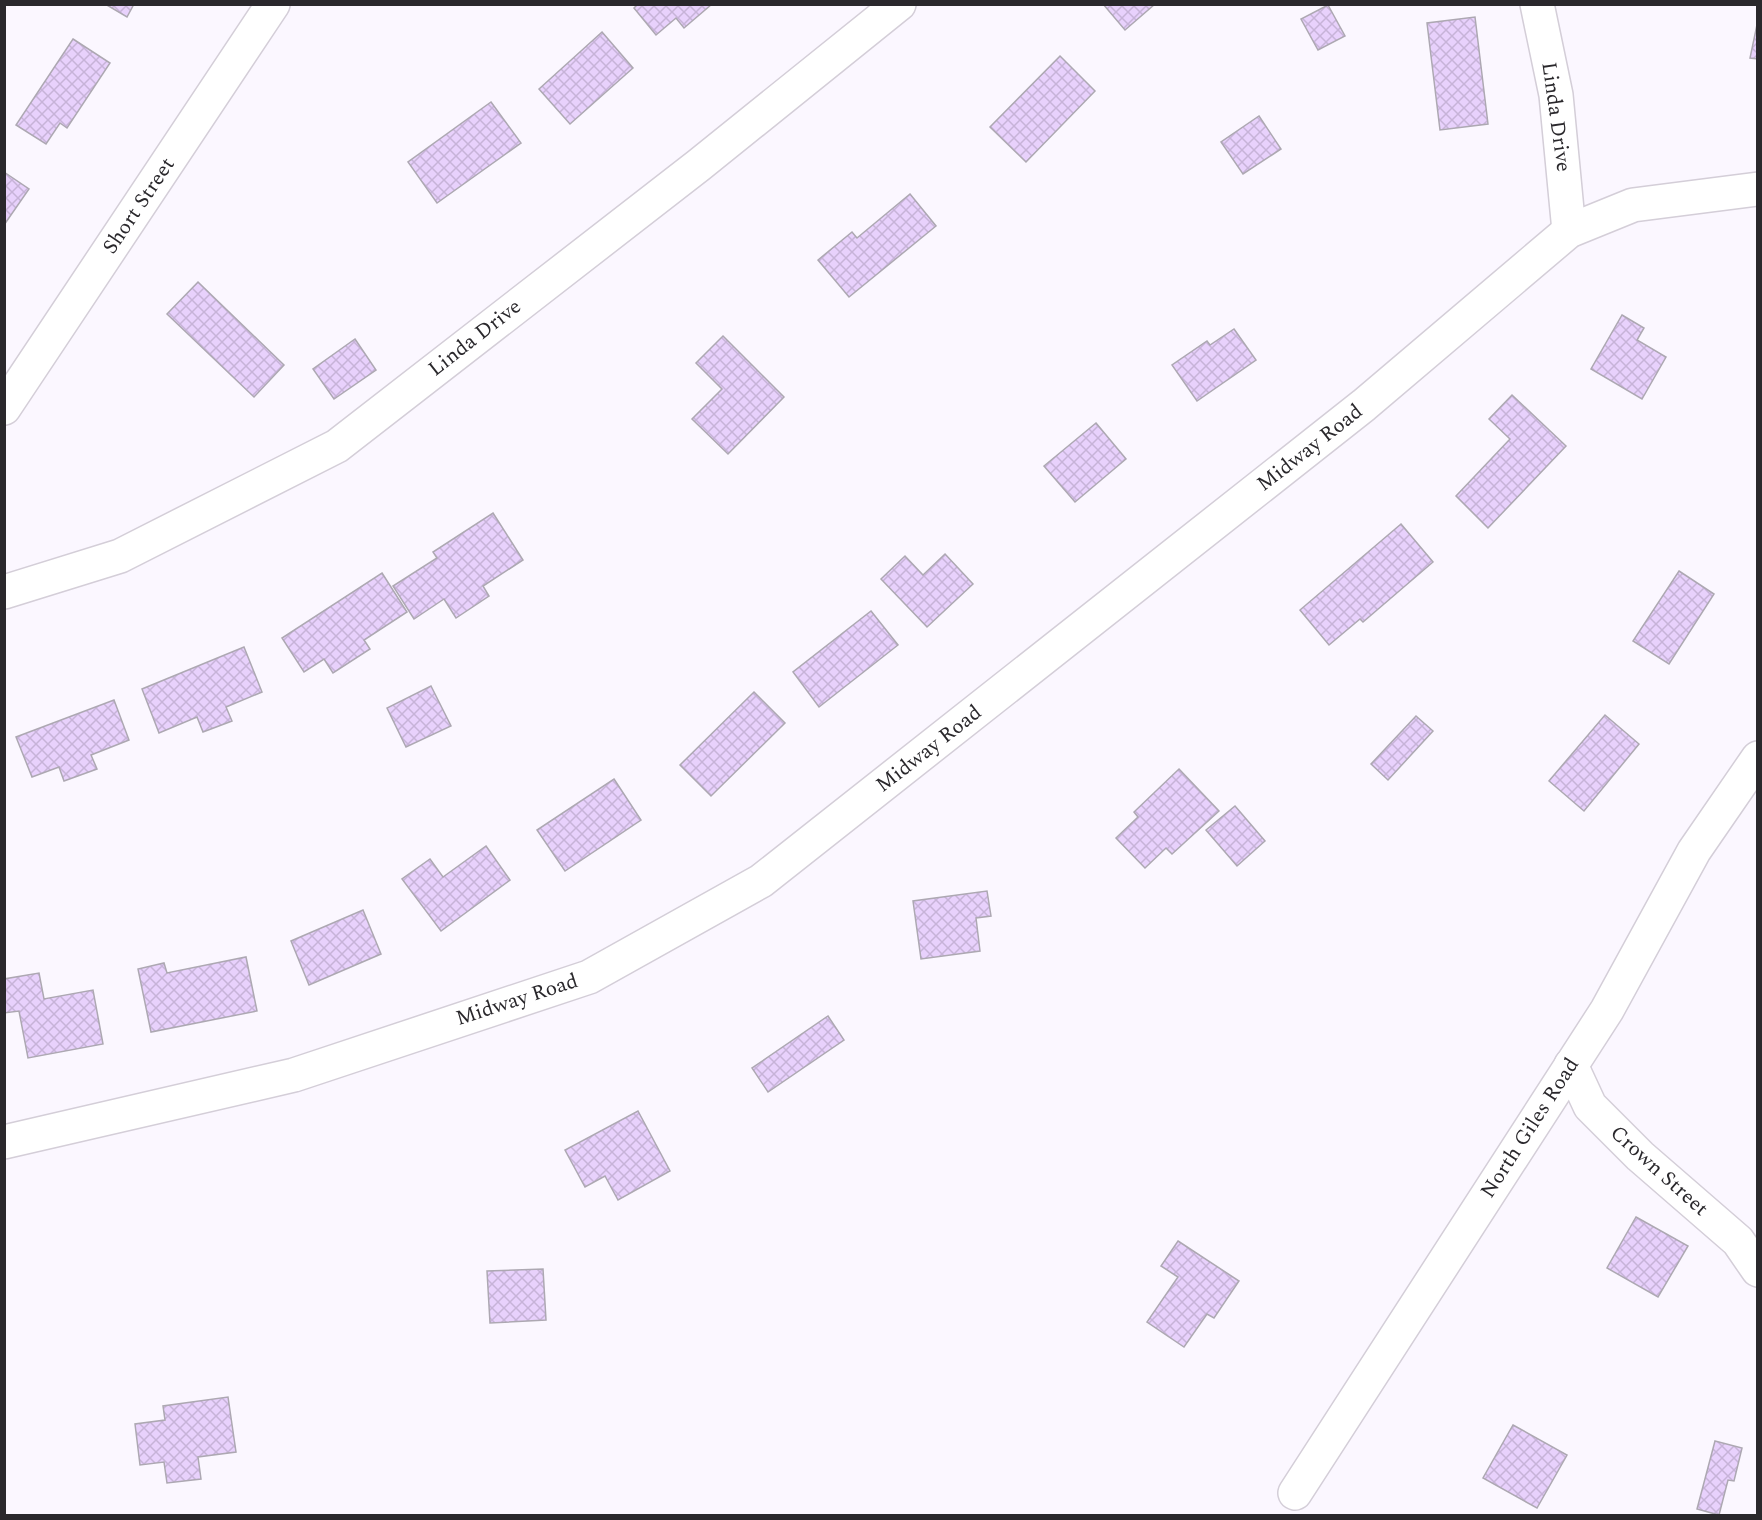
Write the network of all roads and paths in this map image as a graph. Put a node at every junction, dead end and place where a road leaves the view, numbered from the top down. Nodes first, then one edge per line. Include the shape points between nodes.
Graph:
1 (273, 4) edge
2 (899, 4) edge
3 (1537, 4) edge
4 (1758, 189) edge
5 (1569, 231) junction
6 (4, 408) edge
7 (4, 592) edge
8 (1758, 758) edge
9 (1571, 1065) junction
10 (4, 1142) edge
11 (1758, 1270) edge
12 (1295, 1493) dead end

1 - 6 street, Short Street
2 - 7 street, Linda Drive via 337,446 120,556
3 - 5 street, Linda Drive via 1556,95
4 - 5 street, Midway Road via 1633,205
5 - 10 street, Midway Road via 1364,405 761,881 589,976 294,1075
8 - 9 street, North Giles Road via 1694,851 1607,1010
9 - 11 street, Crown Street via 1590,1106 1640,1156 1738,1241
9 - 12 street, North Giles Road

